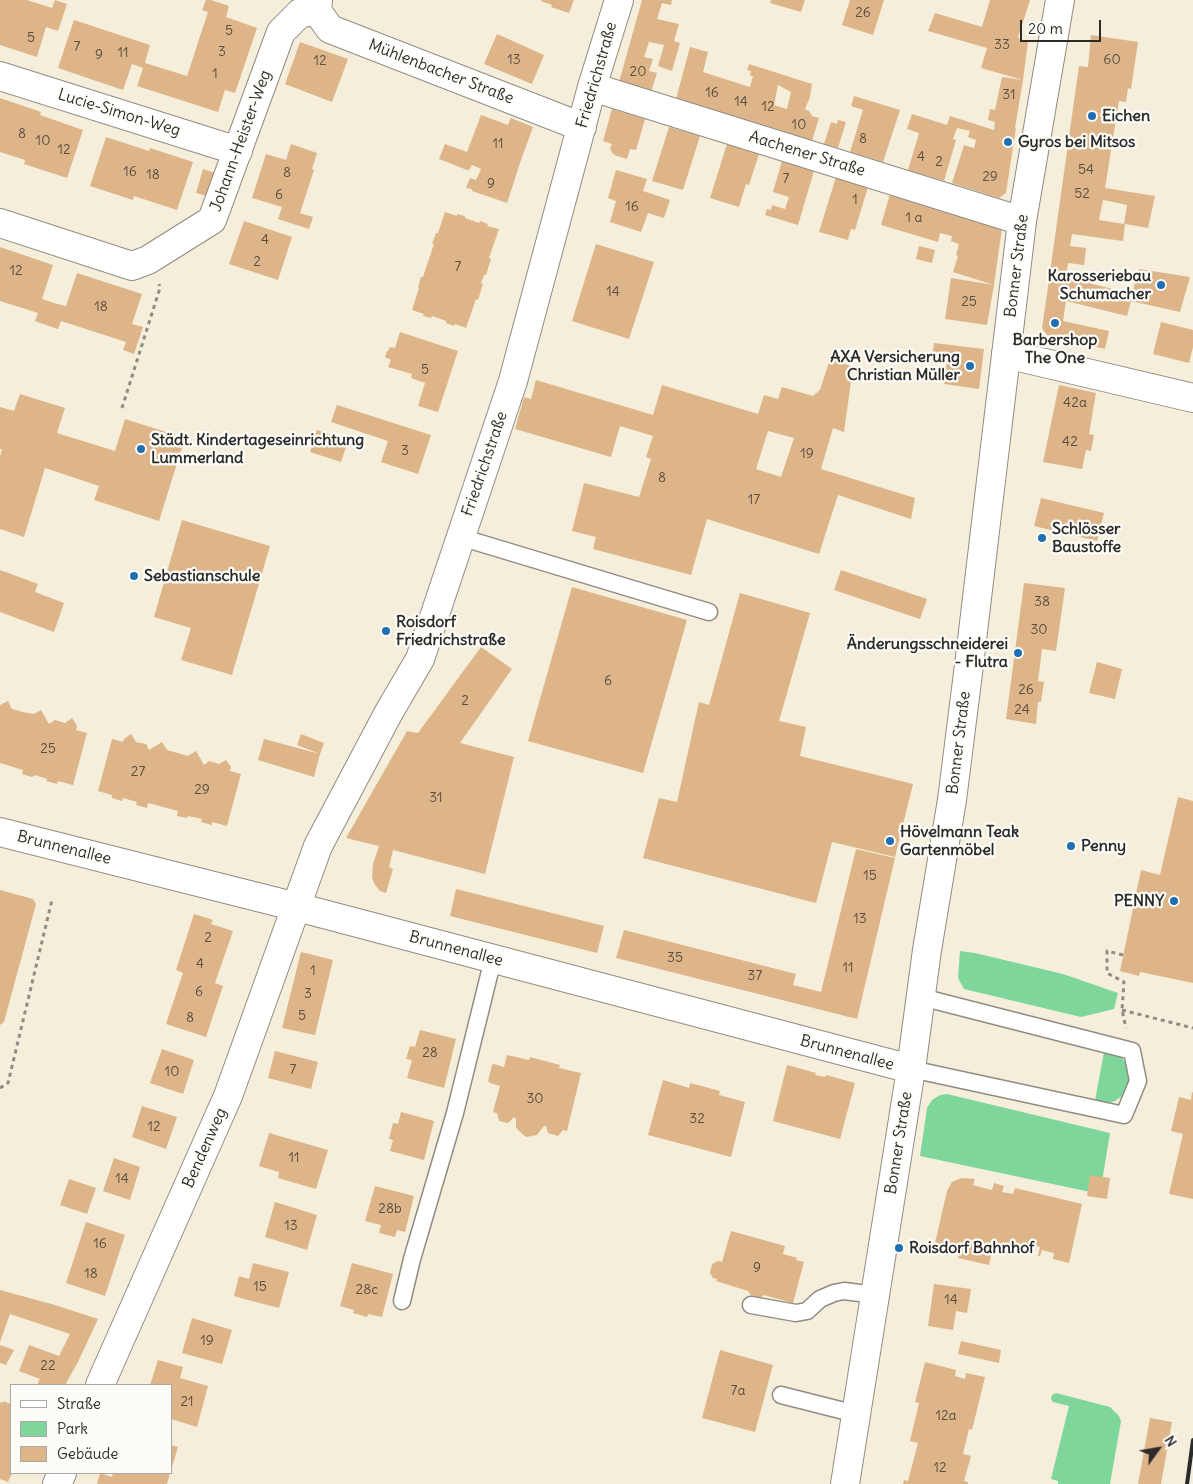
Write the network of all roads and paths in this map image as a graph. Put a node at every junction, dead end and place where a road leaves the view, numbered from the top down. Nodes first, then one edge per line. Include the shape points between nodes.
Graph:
1 (619, 0) edge
2 (1060, 0) edge
3 (317, 5) edge
4 (0, 76) edge
5 (592, 87) junction
6 (582, 127) junction
7 (238, 151) junction
8 (1022, 221) junction
9 (0, 223) edge
10 (148, 260) junction
11 (1006, 354) junction
12 (1193, 398) edge
13 (122, 408) dead end
14 (460, 537) junction
15 (709, 612) dead end
16 (0, 832) edge
17 (52, 900) dead end
18 (296, 907) junction
19 (1123, 955) dead end
20 (493, 959) junction
21 (921, 997) junction
22 (1193, 1028) edge
23 (911, 1069) junction
24 (0, 1088) edge
25 (875, 1295) junction
26 (402, 1301) dead end
27 (751, 1305) dead end
28 (100, 1384) edge
29 (781, 1395) dead end
30 (856, 1414) junction
31 (845, 1484) edge

1 - 5 street, Friedrichstraße
2 - 8 street, Bonner Straße
3 - 6 street, Mühlenbacher Straße via 330,29
3 - 7 street, Johann-Heister-Weg via 300,13 281,32
4 - 7 street, Lucie-Simon-Weg
5 - 6 street, Friedrichstraße
5 - 8 street, Aachener Straße
6 - 14 street, Friedrichstraße via 512,381
7 - 10 street, Johann-Heister-Weg via 212,220
8 - 11 street, Bonner Straße
9 - 10 street via 132,266
10 - 13 path via 160,288
11 - 12 street
11 - 21 street, Bonner Straße via 952,800
14 - 15 lane
14 - 18 street, Friedrichstraße via 420,659 318,846
16 - 18 street, Brunnenallee
17 - 24 path via 8,1083
18 - 20 street, Brunnenallee
18 - 28 street, Bendenweg via 228,1096
19 - 22 path via 1107,952 1107,973 1124,982 1122,1010
20 - 23 street, Brunnenallee
20 - 26 lane via 455,1113
21 - 23 street, Bonner Straße
21 - 23 lane via 1132,1051 1138,1082 1124,1115
23 - 25 street, Bonner Straße
25 - 27 lane via 834,1293 796,1313
25 - 30 street, Bonner Straße
29 - 30 lane
30 - 31 street, Bonner Straße

